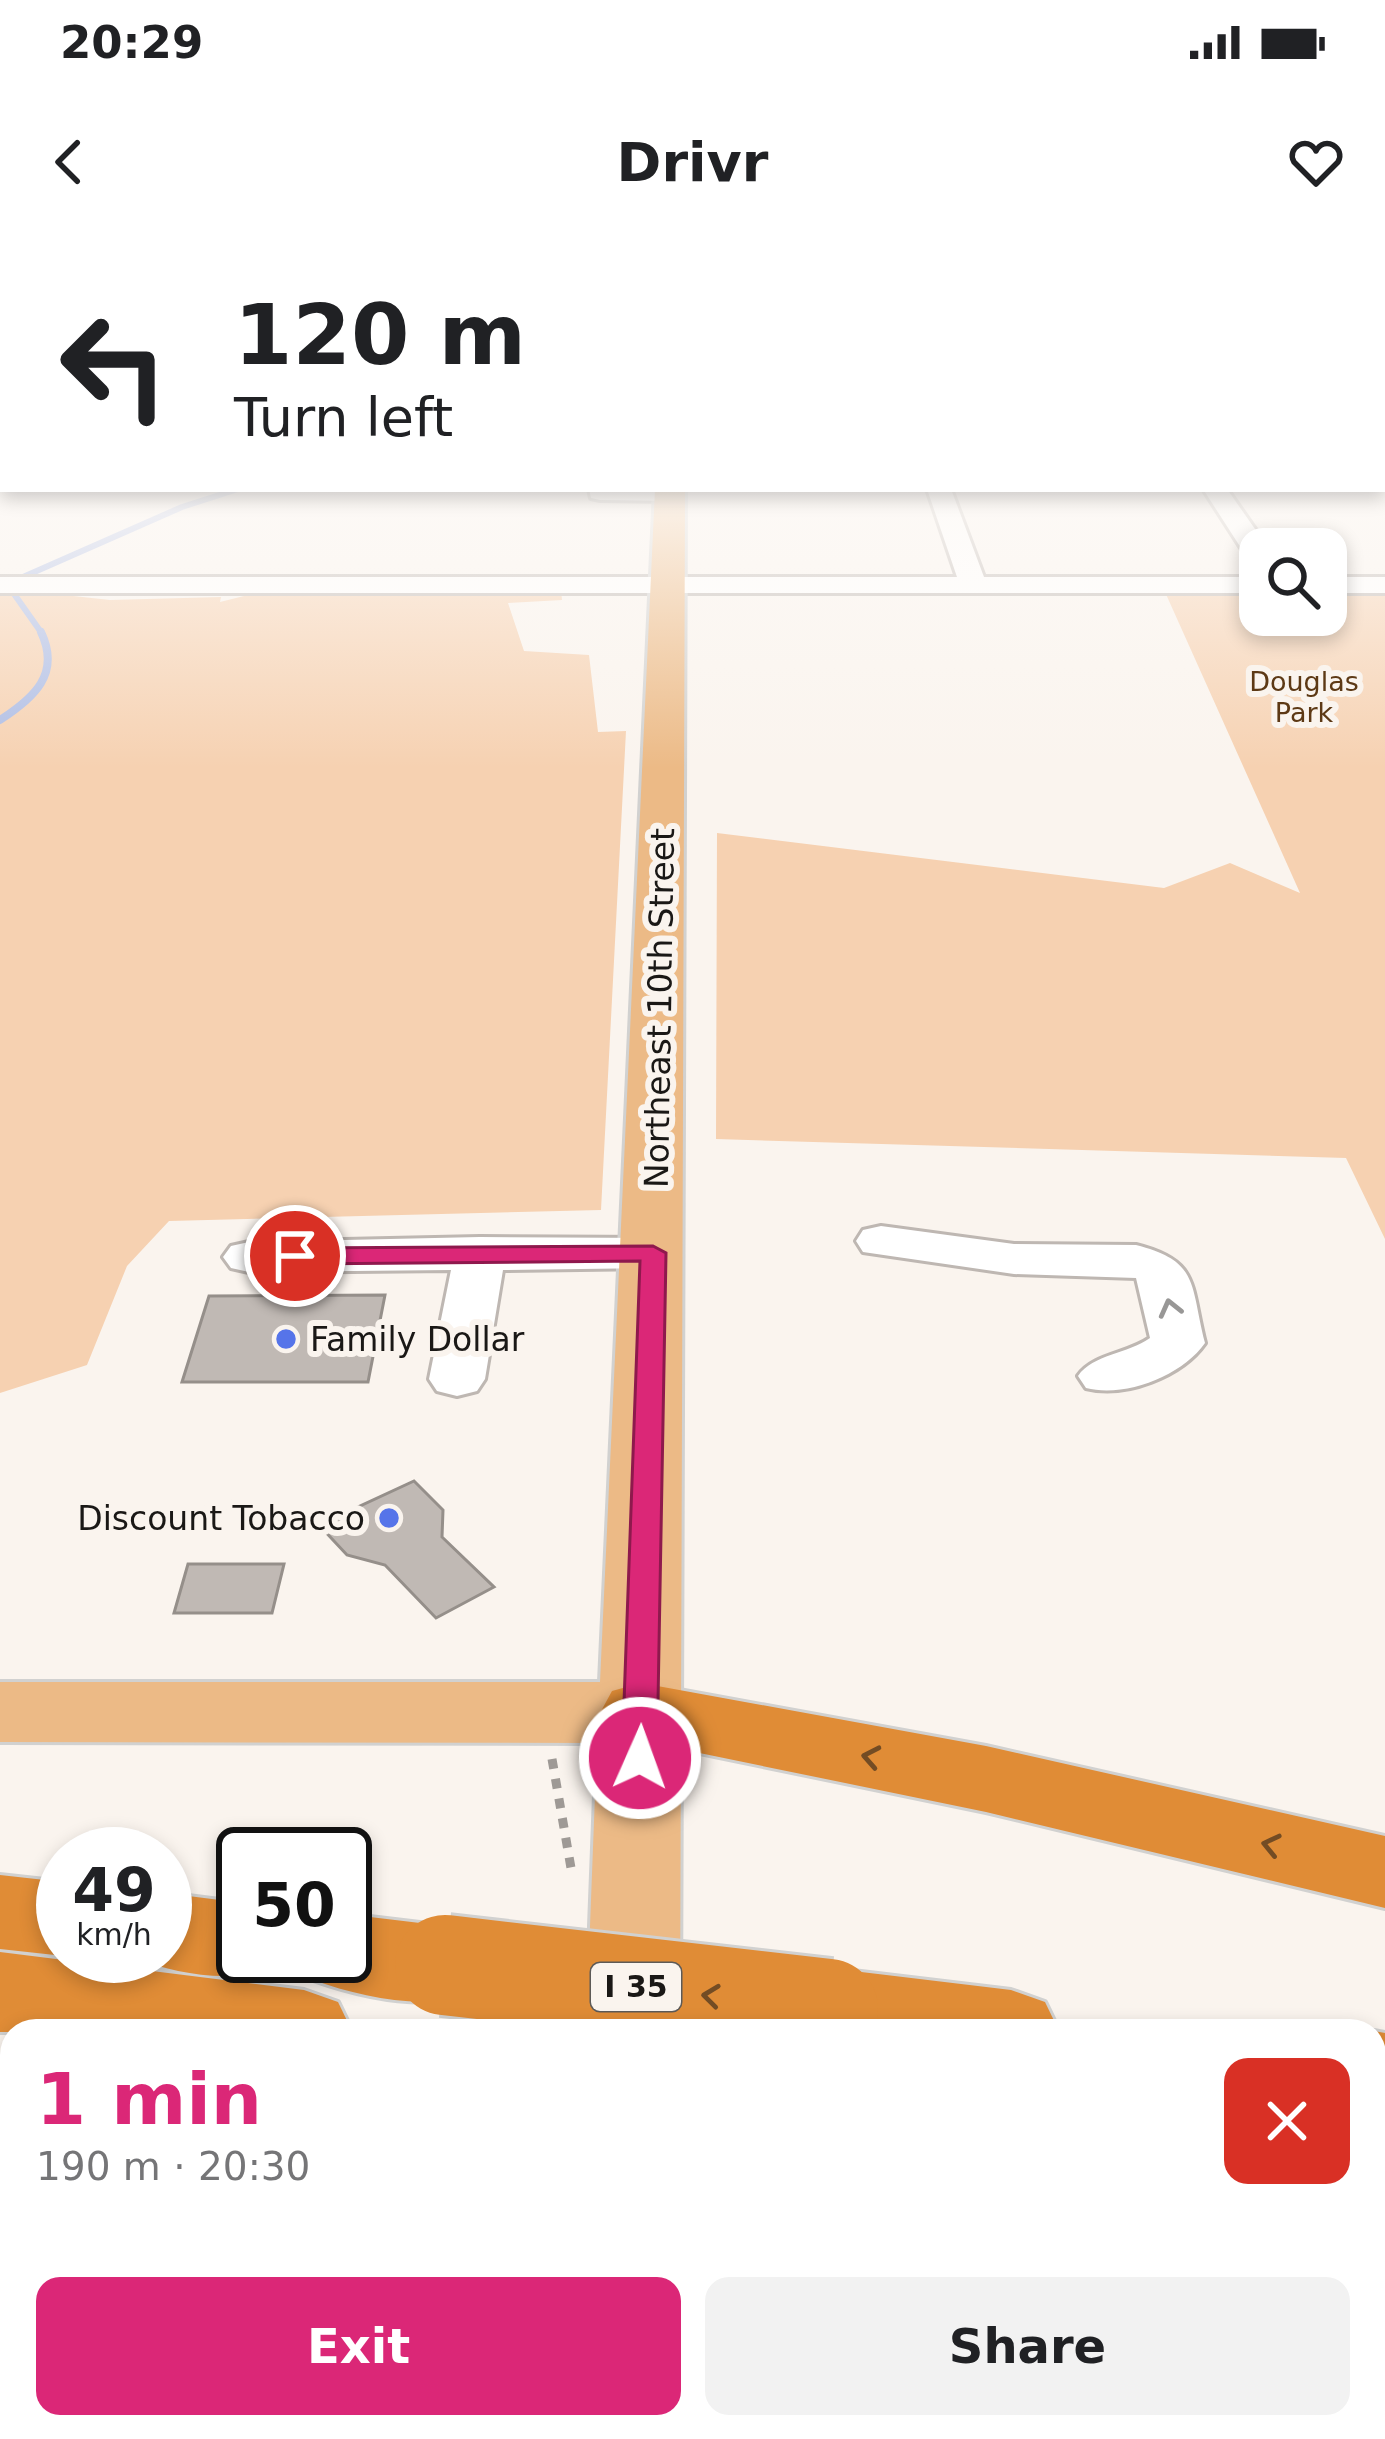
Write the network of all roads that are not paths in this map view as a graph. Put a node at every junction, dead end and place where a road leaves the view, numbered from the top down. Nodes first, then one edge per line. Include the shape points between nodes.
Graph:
1 (669, 563) edge
2 (966, 563) edge
3 (974, 584) junction
4 (0, 585) edge
5 (669, 585) junction
6 (1239, 585) edge
7 (1347, 585) edge
8 (1385, 585) edge
9 (881, 1241) dead end
10 (480, 1252) junction
11 (653, 1253) junction
12 (249, 1257) dead end
13 (1106, 1376) dead end
14 (457, 1379) dead end
15 (0, 1712) edge
16 (641, 1713) junction
17 (1385, 1872) edge
18 (0, 1912) edge
19 (36, 1916) edge
20 (372, 1956) edge
21 (0, 1992) edge
22 (210, 2019) edge
23 (632, 2019) edge
24 (911, 2019) edge

1 - 5 main road, Northeast 10th Street
2 - 3 street
3 - 5 street
3 - 6 street
4 - 5 street
5 - 11 main road, Northeast 10th Street
7 - 8 street
13 -> 9 street via 1155,1360 1178,1342 1160,1269 1136,1260 1014,1259
10 - 11 street
10 - 12 street
10 - 14 street
11 - 16 main road, Northeast 10th Street
15 - 16 main road
17 -> 16 highway via 986,1779
16 - 23 main road, Northeast 10th Street
18 - 19 highway
24 -> 20 highway, I 35, bridge
21 - 22 highway

